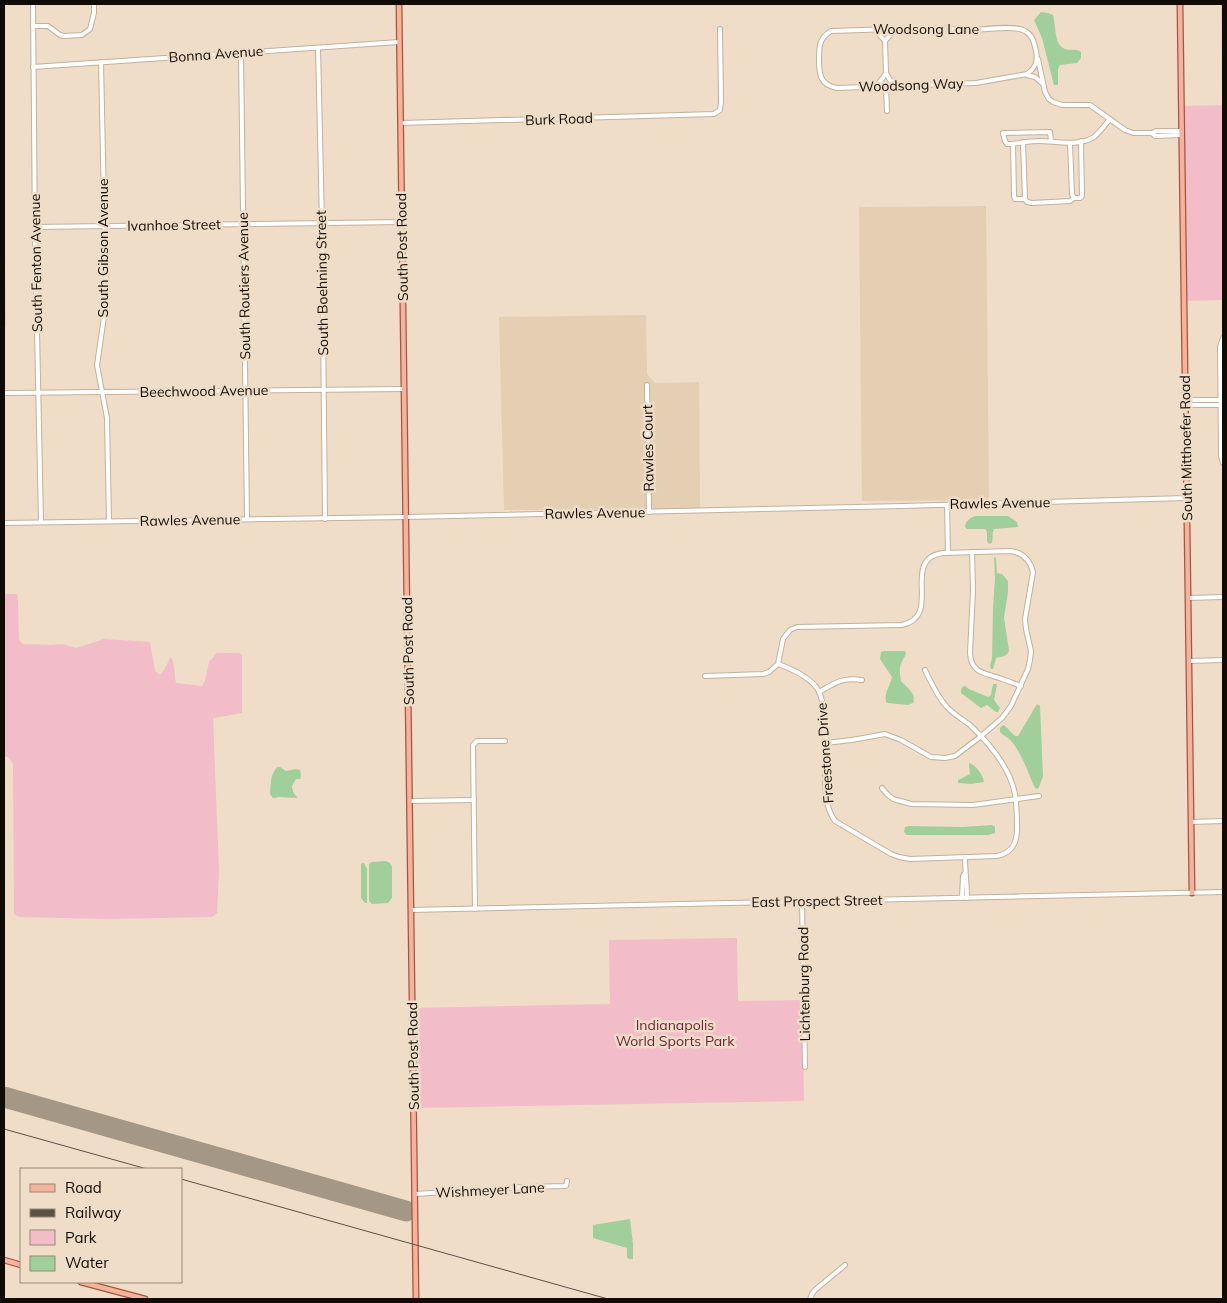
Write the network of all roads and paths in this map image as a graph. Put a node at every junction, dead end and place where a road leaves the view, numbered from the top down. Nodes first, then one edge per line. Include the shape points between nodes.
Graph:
1 (33, 4) edge
2 (94, 4) edge
3 (399, 4) edge
4 (1180, 4) edge
5 (33, 26) junction
6 (720, 29) dead end
7 (874, 29) junction
8 (896, 29) junction
9 (885, 41) junction
10 (400, 42) junction
11 (318, 48) junction
12 (241, 53) junction
13 (1037, 56) junction
14 (819, 59) joint
15 (101, 62) junction
16 (32, 67) junction
17 (886, 73) junction
18 (1023, 75) junction
19 (898, 85) junction
20 (886, 86) junction
21 (874, 87) junction
22 (1044, 87) junction
23 (886, 111) dead end
24 (1110, 119) junction
25 (400, 123) junction
26 (1182, 133) junction
27 (1051, 141) junction
28 (1081, 141) junction
29 (1023, 142) junction
30 (1070, 143) junction
31 (1013, 144) junction
32 (1074, 198) junction
33 (1024, 199) junction
34 (402, 222) junction
35 (322, 223) junction
36 (243, 224) junction
37 (104, 226) junction
38 (35, 227) junction
39 (1223, 338) edge
40 (1222, 372) edge
41 (647, 384) dead end
42 (404, 389) junction
43 (245, 390) junction
44 (323, 390) junction
45 (102, 392) junction
46 (4, 393) edge
47 (38, 393) junction
48 (1221, 400) junction
49 (1186, 403) junction
50 (1221, 405) junction
51 (1222, 432) edge
52 (1223, 463) edge
53 (1187, 498) junction
54 (947, 505) junction
55 (649, 512) junction
56 (325, 518) junction
57 (406, 518) junction
58 (247, 519) junction
59 (109, 521) junction
60 (41, 522) junction
61 (4, 523) edge
62 (972, 552) junction
63 (948, 553) junction
64 (1223, 597) edge
65 (1188, 598) junction
66 (1223, 660) edge
67 (1189, 661) junction
68 (778, 664) junction
69 (925, 670) dead end
70 (705, 676) dead end
71 (862, 680) dead end
72 (1021, 686) junction
73 (819, 692) junction
74 (980, 737) junction
75 (505, 741) dead end
76 (825, 743) junction
77 (882, 788) dead end
78 (1039, 796) dead end
79 (1016, 799) junction
80 (474, 800) junction
81 (410, 801) junction
82 (1223, 821) edge
83 (1191, 822) junction
84 (965, 857) junction
85 (965, 873) junction
86 (1223, 892) edge
87 (1192, 893) junction
88 (962, 898) junction
89 (968, 898) junction
90 (802, 901) junction
91 (475, 909) junction
92 (411, 910) junction
93 (805, 1067) dead end
94 (567, 1181) dead end
95 (414, 1194) junction
96 (4, 1260) edge
97 (20, 1265) edge
98 (845, 1265) dead end
99 (85, 1283) edge
100 (145, 1299) edge
101 (416, 1299) edge
102 (810, 1299) edge

1 - 5 street, South Fenton Avenue
2 - 5 street via 90,29 82,35 64,36 48,26
3 - 10 main road, South Post Road
4 - 26 main road, South Mitthoefer Road
5 - 16 street, South Fenton Avenue
6 - 25 street, Burk Road via 721,107 709,115
7 - 8 street, Woodsong Lane
7 - 9 street
7 - 14 street, Woodsong Lane via 828,32 819,44
8 - 9 street
8 - 13 street, Woodsong Lane via 1020,28 1032,36
9 - 17 street
10 - 11 street, Bonna Avenue
10 - 25 main road, South Post Road
11 - 12 street, Bonna Avenue
11 - 35 street, South Boehning Street
12 - 15 street, Bonna Avenue
12 - 36 street, South Routiers Avenue
13 - 18 street via 1034,68
13 - 22 street, Woodsong Lane
14 - 21 street, Woodsong Way via 821,78 828,85 837,88
15 - 16 street, Bonna Avenue
15 - 37 street, South Gibson Avenue
16 - 38 street, South Fenton Avenue
17 - 19 street
17 - 21 street
18 - 19 street, Woodsong Way via 981,83
18 - 22 street via 1035,77
19 - 20 street, Woodsong Way
20 - 21 street, Woodsong Way
20 - 23 street
22 - 24 street via 1054,103 1090,105
24 - 26 street via 1136,134 1156,131
24 - 28 street via 1092,138
25 - 34 main road, South Post Road
26 - 49 main road, South Mitthoefer Road
27 - 29 street
27 - 30 street
27 - 31 street via 1050,132 1003,133 1007,144
28 - 30 street
28 - 32 street via 1082,196
29 - 31 street
29 - 33 street
30 - 32 street
31 - 33 street via 1014,196 1015,199
32 - 33 street via 1070,202 1027,202
34 - 35 street, Ivanhoe Street
34 - 42 main road, South Post Road
35 - 36 street, Ivanhoe Street
35 - 44 street, South Boehning Street
36 - 37 street, Ivanhoe Street
36 - 43 street, South Routiers Avenue
37 - 38 street, Ivanhoe Street
37 - 45 street, South Gibson Avenue via 105,304 97,363
38 - 47 street, South Fenton Avenue
39 - 40 street via 1220,347
40 - 48 street
41 - 55 street, Rawles Court
42 - 44 street, Beechwood Avenue
42 - 57 main road, South Post Road
43 - 44 street, Beechwood Avenue
43 - 45 street, Beechwood Avenue
43 - 58 street, South Routiers Avenue
44 - 56 street, South Boehning Street
45 - 47 street, Beechwood Avenue
45 - 59 street, South Gibson Avenue via 108,422
46 - 47 street, Beechwood Avenue
47 - 60 street, South Fenton Avenue
48 - 49 street
48 - 50 street
49 - 50 street
49 - 53 main road, South Mitthoefer Road
50 - 51 street
51 - 52 street
53 - 54 street, Rawles Avenue
53 - 65 main road, South Mitthoefer Road
54 - 55 street, Rawles Avenue
54 - 63 street
55 - 57 street, Rawles Avenue
56 - 57 street, Rawles Avenue
56 - 58 street, Rawles Avenue
57 - 81 main road, South Post Road
58 - 59 street, Rawles Avenue
59 - 60 street, Rawles Avenue
60 - 61 street, Rawles Avenue
62 - 63 street
62 - 72 street via 971,662 983,674
62 - 72 street via 1014,551 1031,565 1033,573 1025,619 1031,658
63 - 68 street via 939,553 924,564 922,608 912,622 902,625 796,627 782,639
64 - 65 street
65 - 67 main road, South Mitthoefer Road
66 - 67 street
67 - 83 main road, South Mitthoefer Road
68 - 70 street via 763,674
68 - 73 street, Freestone Drive via 803,676
69 - 74 street via 944,705
71 - 73 street via 850,678
72 - 74 street via 1008,711
73 - 76 street, Freestone Drive
74 - 76 street via 955,756 945,758 931,757 884,734
74 - 79 street via 1005,768
75 - 80 street via 475,742
76 - 84 street, Freestone Drive via 826,801 835,821 899,857
77 - 79 street via 893,799 911,804 969,805
78 - 79 street
79 - 84 street via 1017,838 1014,846 997,856
80 - 81 street
80 - 91 street
81 - 92 main road, South Post Road
82 - 83 street
83 - 87 main road, South Mitthoefer Road
84 - 85 street
85 - 88 street
85 - 89 street
86 - 87 street, East Prospect Street
87 - 89 street, East Prospect Street
88 - 89 street, East Prospect Street
88 - 90 street, East Prospect Street
90 - 91 street, East Prospect Street
90 - 93 street, Lichtenburg Road
91 - 92 street, East Prospect Street
92 - 95 main road, South Post Road
94 - 95 street, Wishmeyer Lane via 566,1186
95 - 101 main road, South Post Road
96 - 97 main road
98 - 102 street via 815,1290
99 - 100 main road

